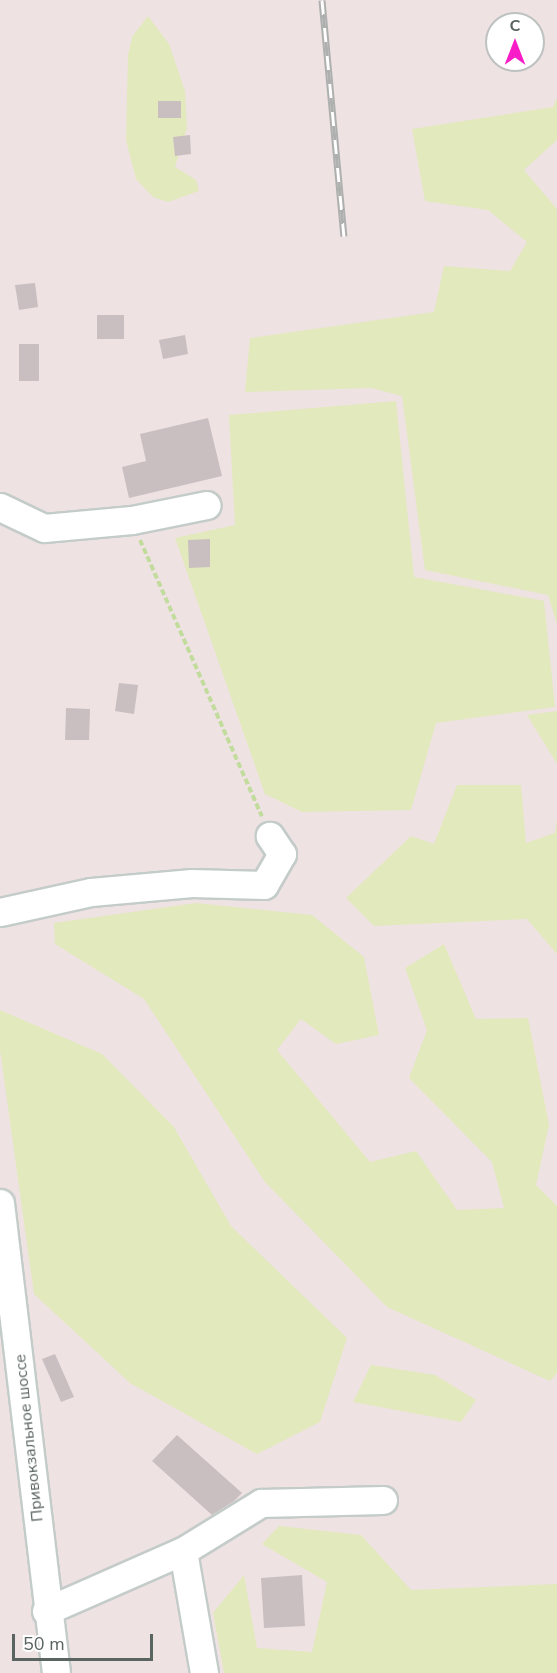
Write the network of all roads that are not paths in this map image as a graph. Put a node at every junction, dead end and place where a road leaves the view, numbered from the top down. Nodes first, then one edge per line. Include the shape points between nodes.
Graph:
1 (207, 505) dead end
2 (0, 507) edge
3 (270, 836) road end
4 (0, 912) edge
5 (0, 1203) edge
6 (383, 1500) dead end
7 (183, 1551) junction
8 (46, 1611) junction
9 (56, 1673) edge
10 (204, 1673) edge

1 - 2 street via 132,520 44,528
3 - 4 street via 282,854 264,885 192,883 91,892
5 - 8 street, Привокзальное шоссе
6 - 7 street via 261,1503
7 - 8 street
7 - 10 street
8 - 9 street, Привокзальное шоссе

